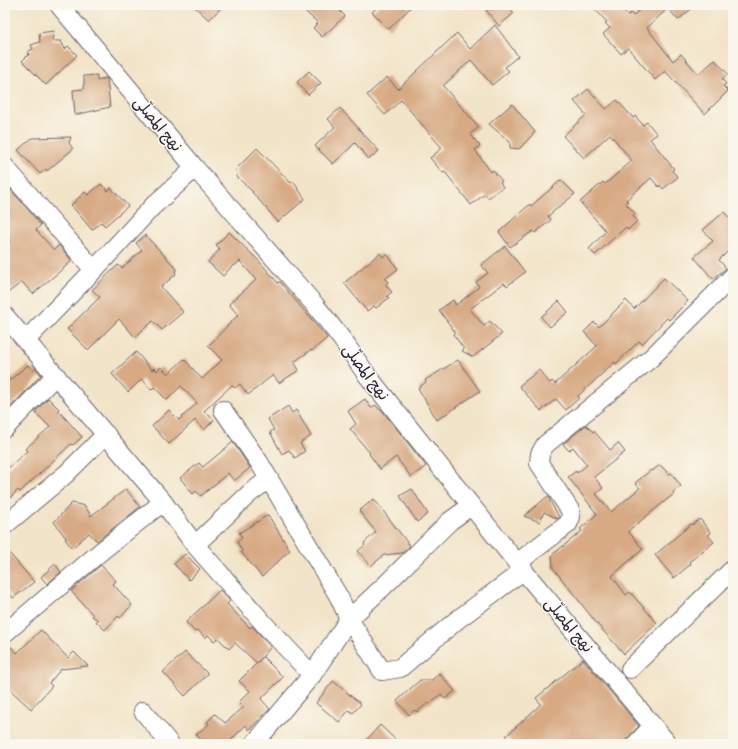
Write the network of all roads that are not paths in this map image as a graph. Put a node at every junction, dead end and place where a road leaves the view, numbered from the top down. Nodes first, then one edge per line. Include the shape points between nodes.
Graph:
1 (59, 5) edge
2 (5, 167) edge
3 (195, 168) junction
4 (94, 270) junction
5 (733, 276) edge
6 (5, 316) edge
7 (26, 340) junction
8 (56, 375) junction
9 (223, 410) dead end
10 (5, 428) edge
11 (106, 434) junction
12 (269, 479) junction
13 (163, 502) junction
14 (471, 506) junction
15 (5, 525) edge
16 (195, 545) junction
17 (521, 567) junction
18 (733, 569) edge
19 (349, 619) junction
20 (5, 632) edge
21 (630, 669) dead end
22 (312, 675) junction
23 (143, 711) dead end
24 (653, 726) junction
25 (170, 744) edge
26 (254, 744) edge
27 (636, 744) edge
28 (668, 744) edge

1 - 3 street, نهج المصلّى
2 - 4 street
3 - 4 street via 153,206
3 - 14 street, نهج المصلّى via 315,305 366,375
4 - 7 street
5 - 17 street via 651,358 545,445 539,463 570,510 571,517 568,524
6 - 7 street
7 - 8 street
8 - 10 street
8 - 11 street
9 - 12 street
11 - 13 street
11 - 15 street via 66,474
12 - 16 street via 250,493
12 - 19 street via 333,586
13 - 16 street
13 - 20 street
14 - 17 street, نهج المصلّى
14 - 19 street via 450,521
16 - 22 street
17 - 19 street via 400,668 382,671
17 - 24 street, نهج المصلّى
18 - 21 street
19 - 22 street
22 - 26 street
23 - 25 street
24 - 27 street
24 - 28 street, نهج المصلّى

